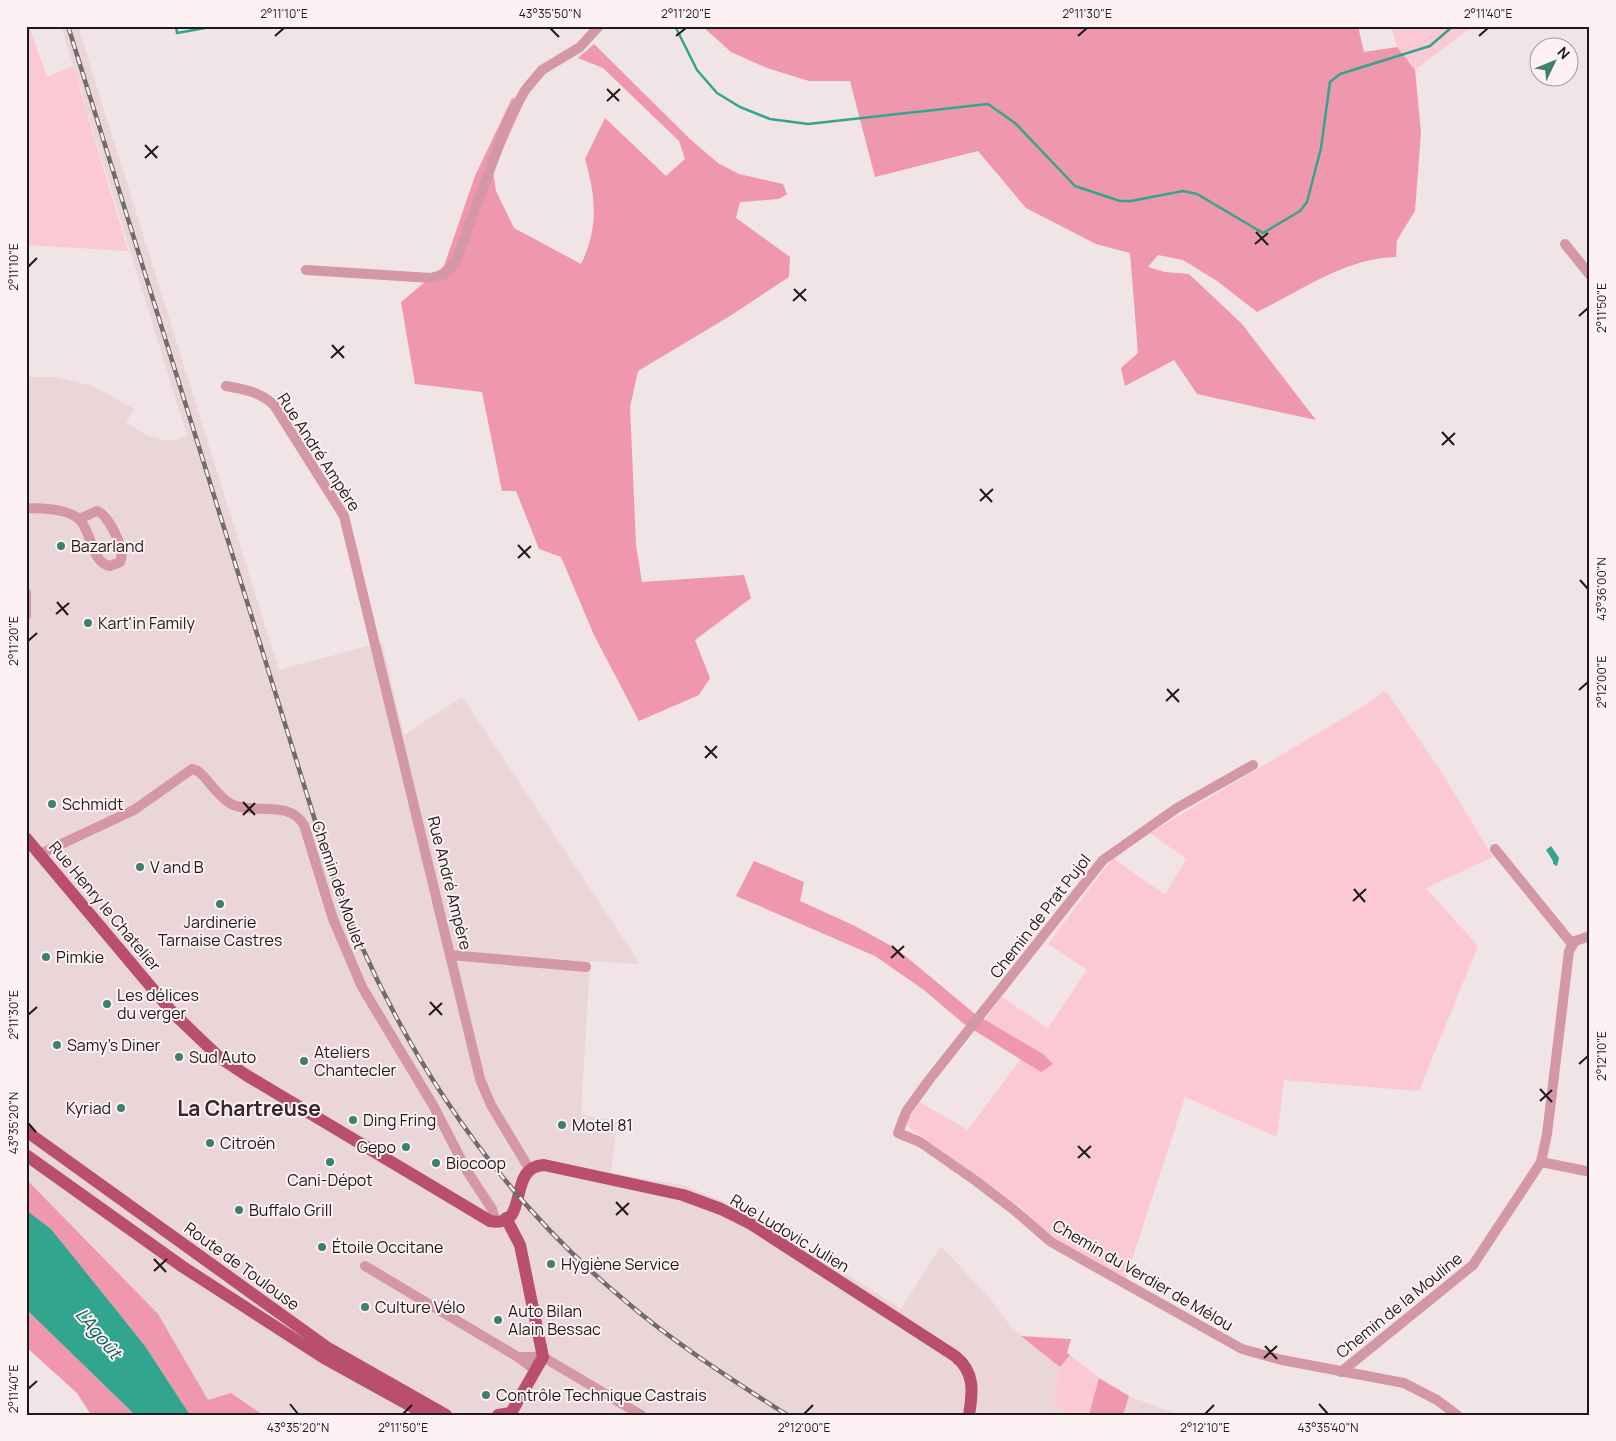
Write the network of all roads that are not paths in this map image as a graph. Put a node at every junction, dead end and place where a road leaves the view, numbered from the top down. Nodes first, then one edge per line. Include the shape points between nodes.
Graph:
1 (599, 26) edge
2 (1565, 244) dead end
3 (306, 270) dead end
4 (1590, 275) edge
5 (226, 386) dead end
6 (26, 508) edge
7 (79, 519) junction
8 (26, 593) edge
9 (26, 616) edge
10 (1253, 765) dead end
11 (26, 838) edge
12 (1495, 849) dead end
13 (40, 854) junction
14 (1590, 936) edge
15 (1572, 944) junction
16 (450, 956) junction
17 (586, 967) dead end
18 (26, 1131) edge
19 (898, 1133) joint
20 (26, 1155) edge
21 (1541, 1162) junction
22 (530, 1170) junction
23 (1586, 1171) dead end
24 (501, 1220) junction
25 (365, 1266) dead end
26 (518, 1357) junction
27 (543, 1357) junction
28 (535, 1370) junction
29 (1341, 1372) junction
30 (512, 1414) edge
31 (427, 1415) edge
32 (446, 1415) edge
33 (498, 1415) edge
34 (641, 1415) edge
35 (969, 1415) edge
36 (1457, 1415) edge

1 - 3 street via 580,47 542,70 526,89 509,118 456,261 446,274 431,278
2 - 4 street
5 - 16 street, Rue André Ampère via 256,393 274,405 344,516
6 - 7 street via 53,510
7 - 7 street via 102,561 110,566 120,562 121,548 105,515 97,511
8 - 9 street
10 - 19 street, Chemin de Prat Pujol via 1156,822 1111,853 1096,868 929,1080 906,1112
11 - 13 main road, Rue Henry le Chatelier
12 - 15 street
13 - 24 main road, Rue Henry le Chatelier via 173,1013 219,1057 481,1217
13 - 24 street, Chemin de Moulet via 134,810 192,769 202,774 230,803 283,811 298,817 304,824 333,919 362,987 433,1105 464,1165
14 - 15 street
15 - 21 street, Chemin de la Mouline via 1548,1134
16 - 17 street
16 - 22 street, Rue André Ampère via 485,1092
18 - 32 main road, Route de Toulouse via 328,1348
19 - 29 street, Chemin du Verdier de Mélou via 920,1142 976,1181 1051,1242 1216,1335 1261,1356
20 - 31 main road, Route de Toulouse via 183,1267 324,1358
21 - 23 street
21 - 29 street, Chemin de la Mouline via 1473,1266
22 - 24 main road via 521,1181 517,1207
22 - 35 main road, Rue Ludovic Julien via 549,1165 683,1195 751,1224 960,1360 972,1381
24 - 27 main road via 520,1245
25 - 26 street
26 - 27 street
26 - 28 street
27 - 28 main road
27 - 34 street
28 - 30 main road
29 - 36 street, Chemin du Verdier de Mélou via 1415,1387
30 - 33 main road

